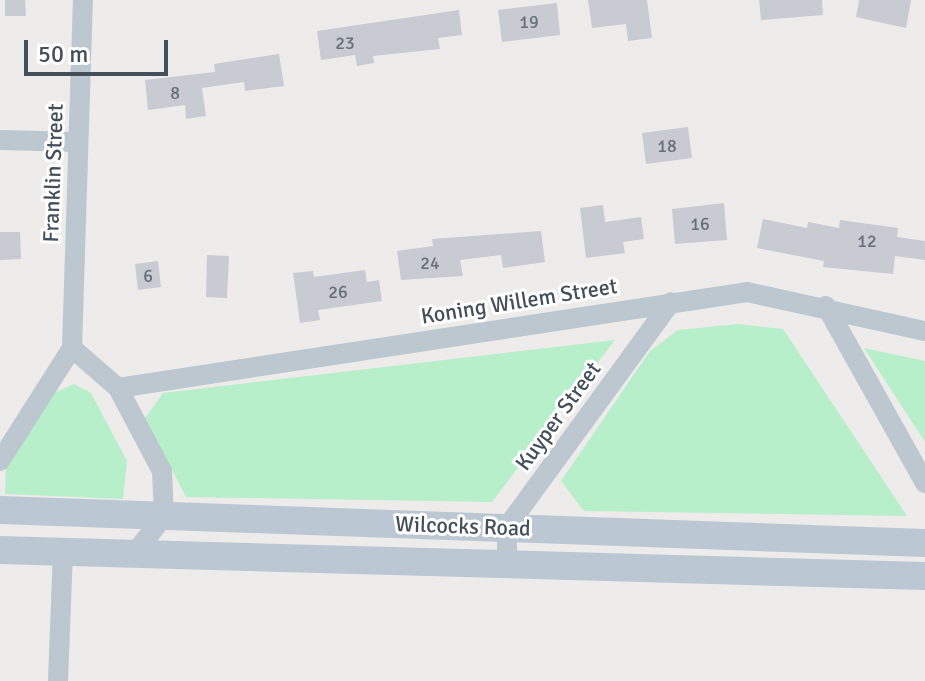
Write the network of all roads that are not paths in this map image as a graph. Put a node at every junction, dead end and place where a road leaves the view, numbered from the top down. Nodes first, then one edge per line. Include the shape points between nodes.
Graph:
1 (83, 0) edge
2 (0, 140) edge
3 (77, 142) junction
4 (671, 302) junction
5 (826, 306) junction
6 (925, 331) edge
7 (72, 348) junction
8 (118, 388) junction
9 (0, 461) edge
10 (925, 483) edge
11 (0, 510) edge
12 (164, 516) junction
13 (507, 527) junction
14 (925, 543) edge
15 (1, 547) edge
16 (63, 550) junction
17 (135, 553) junction
18 (507, 565) junction
19 (925, 576) edge
20 (58, 681) edge

1 - 3 street, Franklin Street
2 - 3 street
3 - 7 street, Franklin Street
4 - 5 street, Koning Willem Street via 747,292
4 - 8 street, Koning Willem Street
4 - 13 street, Kuyper Street
5 - 6 street, Koning Willem Street
5 - 10 street
7 - 8 street
7 - 9 street
8 - 12 street via 162,471
11 - 12 street, Wilcocks Road
12 - 13 street, Wilcocks Road
12 - 17 street
13 - 14 street, Wilcocks Road
13 - 18 street
15 - 16 street, Wilcocks Road
16 - 17 street, Wilcocks Road
16 - 20 street
17 - 18 street, Wilcocks Road
18 - 19 street, Wilcocks Road

